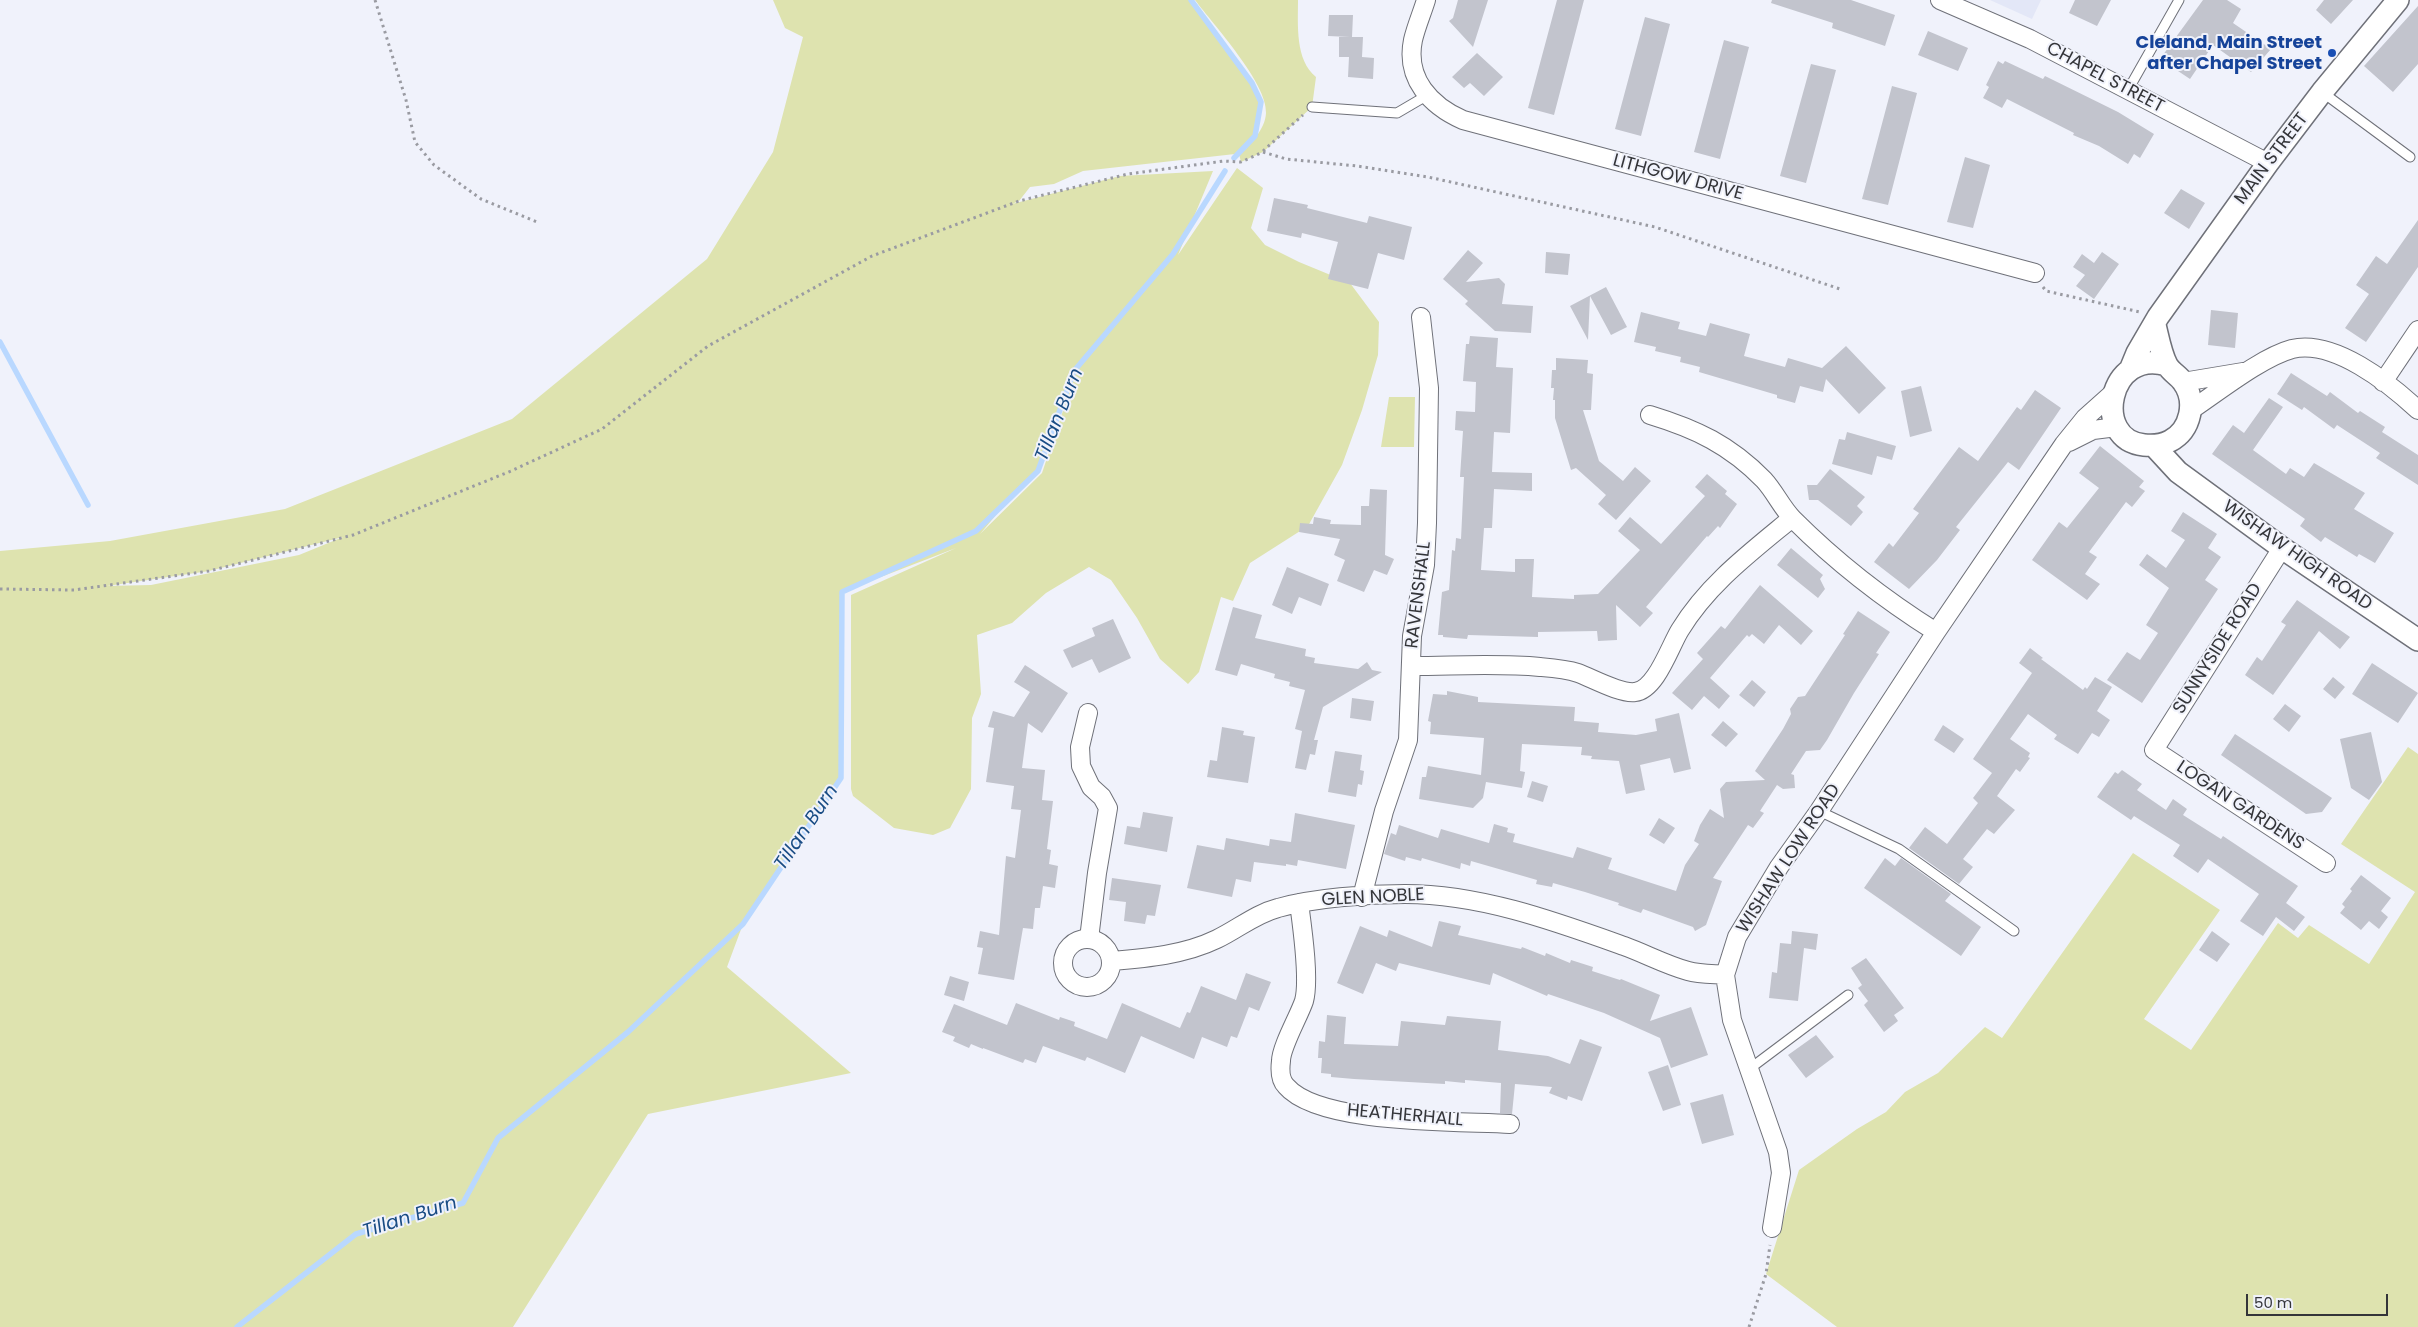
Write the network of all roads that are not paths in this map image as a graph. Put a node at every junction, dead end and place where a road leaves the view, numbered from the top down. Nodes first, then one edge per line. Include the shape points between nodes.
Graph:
1 (1426, 0) edge
2 (1940, 0) edge
3 (2179, 0) edge
4 (2398, 0) edge
5 (2128, 90) junction
6 (2322, 92) junction
7 (1426, 96) junction
8 (1312, 107) road end
9 (2410, 157) dead end
10 (2268, 163) junction
11 (2035, 274) road end
12 (1421, 318) dead end
13 (2156, 321) junction
14 (2418, 330) edge
15 (2167, 365) junction
16 (2130, 370) junction
17 (2251, 371) junction
18 (2183, 382) junction
19 (2382, 382) junction
20 (2113, 393) junction
21 (2191, 410) junction
22 (2418, 410) edge
23 (1650, 415) dead end
24 (2117, 427) junction
25 (2181, 433) junction
26 (2064, 444) junction
27 (2154, 446) junction
28 (2178, 472) junction
29 (1792, 518) junction
30 (2282, 548) junction
31 (1936, 632) junction
32 (2418, 640) edge
33 (1412, 666) junction
34 (1088, 713) dead end
35 (2154, 750) joint
36 (1820, 811) junction
37 (2326, 863) dead end
38 (1362, 897) junction
39 (1299, 903) junction
40 (2014, 931) dead end
41 (1090, 939) junction
42 (1111, 962) junction
43 (1725, 975) junction
44 (1848, 995) dead end
45 (1748, 1070) junction
46 (1510, 1124) dead end
47 (1772, 1228) road end

1 - 7 street, LITHGOW DRIVE via 1412,41 1412,69
2 - 5 street, CHAPEL STREET via 2030,38
3 - 5 lane
4 - 6 street, MAIN STREET
5 - 10 street, CHAPEL STREET
6 - 9 lane
6 - 10 street, MAIN STREET
7 - 8 lane via 1398,113
7 - 11 street, LITHGOW DRIVE via 1444,112 1464,120
10 - 13 street, MAIN STREET
12 - 33 street, RAVENSHALL via 1429,388 1428,523 1425,565 1412,636
13 - 15 street
13 - 16 street, MAIN STREET
14 - 19 street
15 - 16 street via 2154,361
15 - 18 street
16 - 20 street, MAIN STREET
17 - 18 street
17 - 19 street via 2292,349 2310,348 2329,351 2347,359
17 - 21 street
18 - 21 street via 2190,394
19 - 22 street
20 - 24 street via 2111,407
20 - 26 street, WISHAW LOW ROAD via 2085,418
21 - 25 street
23 - 29 street via 1688,427 1729,448 1765,481
24 - 26 street via 2094,430
24 - 27 street via 2133,442
25 - 27 street via 2170,442
25 - 28 street
26 - 31 street, WISHAW LOW ROAD
27 - 28 street, WISHAW HIGH ROAD
28 - 30 street, WISHAW HIGH ROAD
29 - 31 street via 1890,603
29 - 33 street via 1721,578 1698,603 1653,681 1635,692 1575,672 1540,667
30 - 32 street, WISHAW HIGH ROAD
30 - 35 street, SUNNYSIDE ROAD
31 - 36 street, WISHAW LOW ROAD
33 - 38 street, RAVENSHALL via 1408,740 1384,811
34 - 41 street via 1080,748 1081,766 1091,787 1108,808
35 - 37 street, LOGAN GARDENS
36 - 40 lane via 1899,849
36 - 43 street, WISHAW LOW ROAD via 1779,868 1737,937
38 - 39 street, GLEN NOBLE
38 - 43 street, GLEN NOBLE via 1404,894 1478,902 1550,921 1689,972
39 - 42 street, GLEN NOBLE via 1276,908 1217,939 1180,953
39 - 46 street, HEATHERHALL via 1305,953 1305,998 1281,1057 1280,1074 1284,1085 1306,1101 1338,1111 1384,1117
41 - 42 street via 1104,947
41 - 42 street via 1074,942 1064,954 1066,977 1079,986 1094,986 1107,977
43 - 45 street, WISHAW LOW ROAD via 1732,1020
44 - 45 lane
45 - 47 street, WISHAW LOW ROAD via 1778,1152 1781,1173

